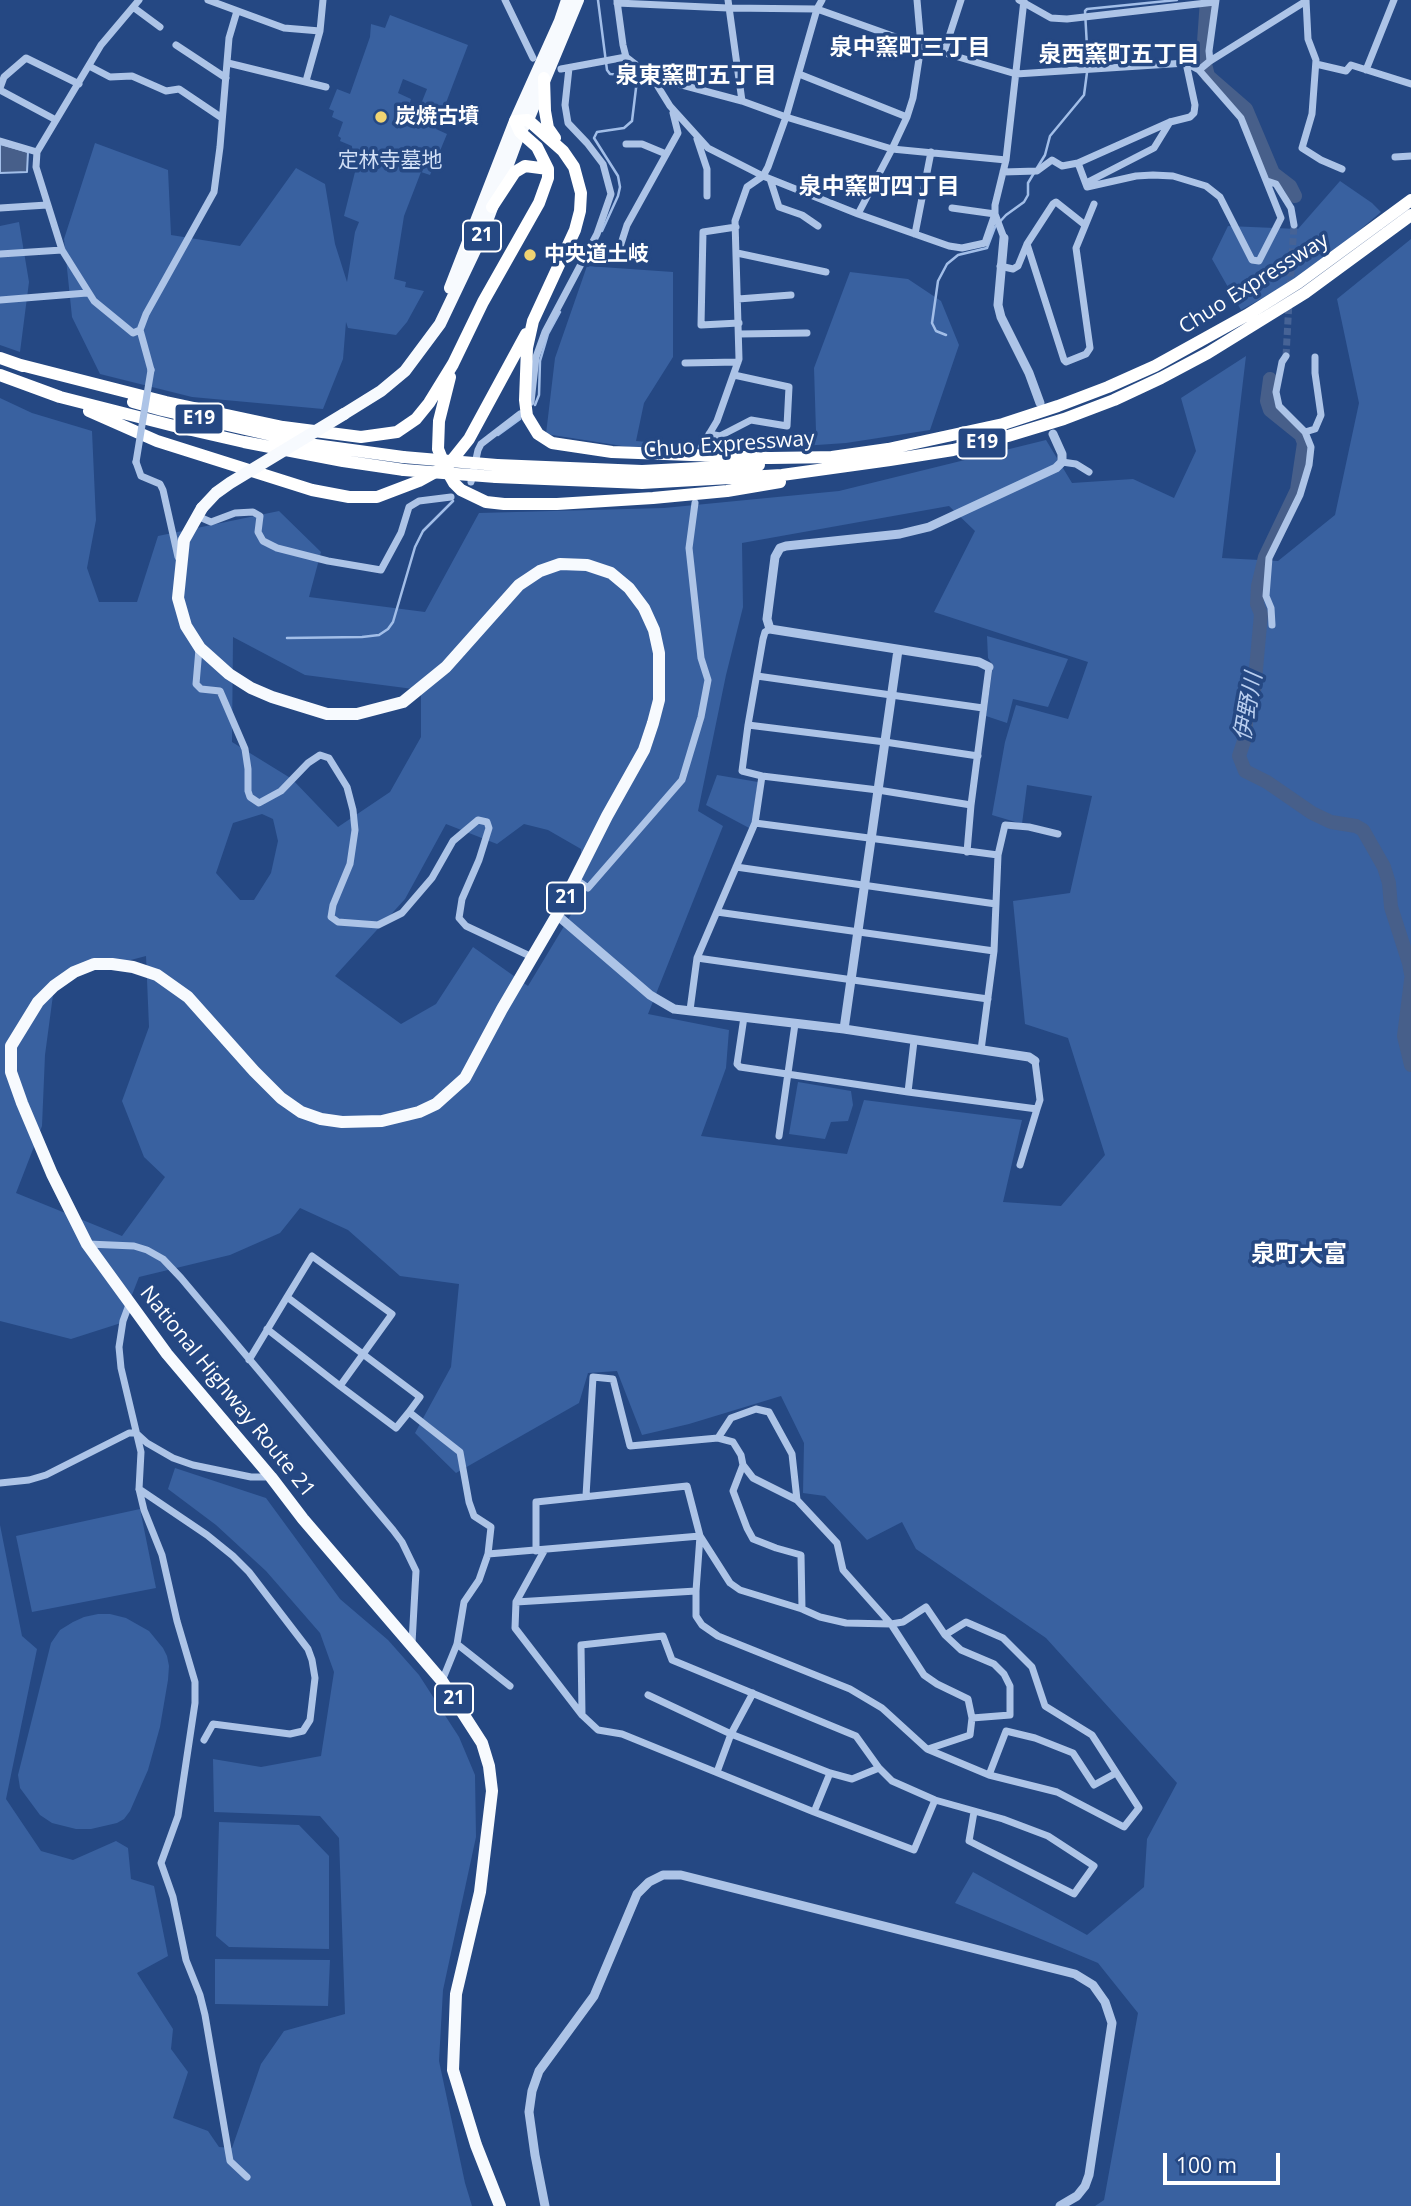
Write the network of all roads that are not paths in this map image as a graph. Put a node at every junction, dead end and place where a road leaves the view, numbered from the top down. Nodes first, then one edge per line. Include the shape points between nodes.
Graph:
1 (139, 0) edge
2 (208, 0) edge
3 (323, 0) edge
4 (505, 0) edge
5 (567, 0) edge
6 (578, 0) edge
7 (822, 0) edge
8 (917, 0) edge
9 (961, 0) edge
10 (1306, 0) edge
11 (1394, 0) edge
12 (1022, 1) edge
13 (1216, 1) edge
14 (617, 2) edge
15 (728, 4) edge
16 (133, 8) junction
17 (817, 9) junction
18 (237, 11) junction
19 (160, 27) dead end
20 (320, 31) junction
21 (176, 45) dead end
22 (921, 46) junction
23 (944, 52) junction
24 (626, 57) junction
25 (533, 58) dead end
26 (1210, 61) junction
27 (228, 63) junction
28 (1186, 63) junction
29 (1316, 64) junction
30 (89, 66) junction
31 (1199, 70) junction
32 (1366, 70) junction
33 (799, 74) junction
34 (1016, 75) junction
35 (2, 76) edge
36 (652, 77) junction
37 (226, 78) junction
38 (544, 78) junction
39 (306, 81) junction
40 (79, 84) junction
41 (1411, 84) edge
42 (326, 87) dead end
43 (0, 89) edge
44 (742, 101) junction
45 (673, 109) junction
46 (786, 117) junction
47 (907, 117) junction
48 (222, 118) junction
49 (56, 120) junction
50 (1170, 122) junction
51 (521, 124) junction
52 (696, 138) junction
53 (0, 141) edge
54 (626, 144) dead end
55 (892, 149) junction
56 (563, 151) junction
57 (37, 152) junction
58 (931, 152) junction
59 (666, 154) junction
60 (1411, 156) edge
61 (1395, 158) dead end
62 (1006, 160) junction
63 (1078, 163) junction
64 (548, 169) junction
65 (1342, 169) dead end
66 (1003, 172) junction
67 (766, 177) junction
68 (1267, 181) junction
69 (1086, 183) junction
70 (707, 196) dead end
71 (1411, 200) edge
72 (1094, 204) dead end
73 (47, 205) junction
74 (492, 207) junction
75 (0, 208) edge
76 (952, 208) dead end
77 (858, 214) junction
78 (1411, 215) edge
79 (998, 219) junction
80 (1085, 225) junction
81 (1294, 225) tunnel mouth
82 (818, 226) dead end
83 (736, 227) junction
84 (915, 234) junction
85 (1004, 237) joint
86 (1027, 244) junction
87 (61, 250) junction
88 (619, 250) dead end
89 (737, 253) junction
90 (0, 254) edge
91 (1000, 266) junction
92 (826, 272) dead end
93 (87, 293) junction
94 (790, 295) dead end
95 (738, 299) junction
96 (0, 300) edge
97 (533, 321) junction
98 (739, 323) junction
99 (140, 330) junction
100 (807, 333) dead end
101 (739, 334) junction
102 (424, 346) junction
103 (1286, 356) tunnel mouth
104 (1315, 357) dead end
105 (0, 358) edge
106 (738, 362) junction
107 (685, 363) dead end
108 (17, 364) junction
109 (453, 364) junction
110 (0, 375) edge
111 (733, 375) junction
112 (60, 397) junction
113 (531, 402) dead end
114 (1040, 403) dead end
115 (520, 414) dead end
116 (1305, 432) junction
117 (709, 434) junction
118 (1054, 434) dead end
119 (702, 446) dead end
120 (838, 457) junction
121 (890, 460) junction
122 (1062, 462) junction
123 (404, 463) junction
124 (496, 471) junction
125 (1089, 472) dead end
126 (471, 482) dead end
127 (451, 497) dead end
128 (695, 503) dead end
129 (200, 512) junction
130 (181, 568) junction
131 (1272, 625) dead end
132 (770, 629) junction
133 (200, 648) junction
134 (898, 650) junction
135 (989, 667) joint
136 (757, 676) junction
137 (892, 696) junction
138 (983, 708) junction
139 (748, 724) junction
140 (885, 742) junction
141 (978, 757) junction
142 (762, 776) junction
143 (878, 790) junction
144 (971, 805) junction
145 (755, 822) junction
146 (1058, 834) dead end
147 (871, 839) junction
148 (967, 852) junction
149 (998, 855) junction
150 (736, 867) junction
151 (575, 880) junction
152 (865, 885) junction
153 (996, 904) junction
154 (717, 912) junction
155 (557, 915) junction
156 (858, 932) junction
157 (994, 951) junction
158 (532, 957) junction
159 (697, 958) junction
160 (851, 979) junction
161 (988, 999) junction
162 (690, 1010) junction
163 (744, 1017) junction
164 (795, 1024) junction
165 (844, 1029) junction
166 (914, 1041) junction
167 (981, 1050) junction
168 (1035, 1061) joint
169 (789, 1074) junction
170 (908, 1092) junction
171 (1037, 1109) junction
172 (779, 1136) dead end
173 (1020, 1165) dead end
174 (87, 1244) junction
175 (287, 1297) junction
176 (130, 1302) junction
177 (267, 1329) junction
178 (362, 1354) junction
179 (249, 1360) junction
180 (340, 1386) junction
181 (409, 1412) junction
182 (136, 1433) junction
183 (718, 1438) junction
184 (743, 1465) junction
185 (271, 1477) junction
186 (0, 1483) edge
187 (139, 1489) junction
188 (586, 1496) junction
189 (796, 1500) junction
190 (700, 1536) junction
191 (540, 1551) junction
192 (488, 1554) junction
193 (696, 1591) junction
194 (516, 1602) junction
195 (802, 1609) junction
196 (891, 1624) junction
197 (945, 1635) junction
198 (412, 1643) junction
199 (457, 1644) junction
200 (442, 1681) junction
201 (510, 1686) dead end
202 (753, 1693) junction
203 (648, 1695) dead end
204 (582, 1715) junction
205 (972, 1718) junction
206 (731, 1734) junction
207 (204, 1740) dead end
208 (927, 1749) junction
209 (879, 1768) junction
210 (717, 1772) junction
211 (830, 1773) junction
212 (1116, 1773) junction
213 (989, 1775) junction
214 (935, 1800) junction
215 (814, 1812) junction
216 (974, 1812) junction
217 (247, 2177) dead end
218 (500, 2206) edge
219 (545, 2206) edge
220 (1060, 2206) edge

1 - 16 street
2 - 18 street
3 - 20 street
4 - 25 street
5 - 51 highway, National Highway Route 21 / 21
6 - 38 highway, National Highway Route 21 / 21
7 - 17 street
8 - 22 street
9 - 23 street
10 - 26 street
10 - 29 street via 1308,40
11 - 32 street
12 - 13 street via 1051,18 1079,18
12 - 34 street
13 - 26 street
14 - 15 street
14 - 24 street
15 - 17 street
15 - 44 street
16 - 19 street
16 - 30 street
17 - 22 street
17 - 33 street
18 - 20 street via 284,28
18 - 27 street
20 - 39 street
21 - 37 street
22 - 23 street
22 - 47 street
23 - 34 street
24 - 36 street
24 - 113 street via 565,68 568,123 603,164 611,194 597,234 545,332 536,357
26 - 31 street
27 - 37 street
27 - 39 street
28 - 31 street
28 - 34 street
28 - 50 street via 1194,113
29 - 32 street
29 - 65 street via 1312,114 1302,148
30 - 40 street
30 - 48 street via 110,77 132,76 166,91 179,89
31 - 68 street via 1241,118
32 - 41 street
33 - 46 street
33 - 47 street
34 - 62 street
35 - 40 street via 26,58
35 - 43 street
36 - 44 street
36 - 45 street
37 - 48 street
38 - 51 highway, National Highway Route 21 / 21
38 - 56 highway via 548,128
39 - 42 street
40 - 49 street
43 - 49 street
44 - 46 street
45 - 52 street
45 - 59 street via 678,133
46 - 55 street
46 - 67 street
47 - 55 street
48 - 99 street via 214,192
49 - 57 street
50 - 63 street
50 - 69 street via 1154,148
51 - 56 highway
51 - 64 highway
51 - 74 highway, National Highway Route 21 / 21
51 - 102 highway, National Highway Route 21 / 21
52 - 67 street
52 - 70 street via 707,169
53 - 57 street
54 - 59 street via 642,144
55 - 58 street
55 - 77 street
56 - 97 highway via 579,181 580,211
57 - 73 street via 36,167
58 - 62 street
58 - 84 street
59 - 88 street via 627,225
60 - 61 street
62 - 66 street
63 - 66 street via 1062,166 1052,160 1037,171
63 - 69 street
64 - 74 highway via 525,166 515,172
64 - 109 highway via 539,203
66 - 79 street via 995,205
67 - 77 street
67 - 82 street via 779,207
67 - 83 street via 747,187
68 - 69 street via 1281,218 1259,261 1252,260 1220,197 1206,186 1173,176 1136,176 1092,187
68 - 81 street via 1276,184 1291,208
71 - 120 highway, Chuo Expressway / E19 via 1298,283 1155,366 1003,424
72 - 80 street
73 - 75 street
73 - 87 street
74 - 102 highway, National Highway Route 21 / 21 via 460,285
76 - 79 street
77 - 84 street
78 - 121 highway, Chuo Expressway / E19 via 1285,306 1161,378 1064,419 953,450
79 - 84 street via 985,243 962,248
79 - 85 street
80 - 86 street via 1056,202
80 - 86 street via 1076,248 1090,348 1066,362
83 - 89 street
83 - 98 street via 703,232 701,325
85 - 91 street
86 - 91 street via 1018,266
87 - 90 street
87 - 93 street
89 - 92 street
89 - 95 street
91 - 114 street via 1001,317
93 - 96 street
93 - 99 street via 133,333
94 - 95 street
95 - 98 street
97 - 112 highway via 469,439 444,467 377,496 312,490 157,441
97 - 120 highway via 525,375 527,416 538,434 552,443 612,452
98 - 101 street
99 - 130 street, bridge via 151,370 136,462 141,475 163,490
100 - 101 street
101 - 106 street
102 - 129 highway, National Highway Route 21 / 21, bridge via 405,371 381,391 230,483
103 - 116 street via 1276,391 1279,405
104 - 116 street via 1321,415 1315,429
105 - 108 highway, Chuo Expressway / E19
106 - 107 street
106 - 111 street
108 - 109 highway via 283,427 361,437 397,432 416,419
108 - 123 highway, Chuo Expressway / E19 via 162,410
109 - 121 highway via 439,421 438,449 461,491 486,502 557,504 727,491
110 - 112 highway, Chuo Expressway / E19
111 - 117 street
111 - 117 street via 789,387 788,426 751,419 720,436
112 - 123 highway, Chuo Expressway / E19 via 342,461
115 - 126 street via 481,444
116 - 131 street via 1311,447 1300,495 1269,558 1266,596
117 - 119 street
118 - 122 street
120 - 124 highway, Chuo Expressway / E19 via 642,471
121 - 124 highway, Chuo Expressway / E19 via 782,475 691,481 642,482
122 - 125 street
122 - 132 street via 929,527 780,548 767,619
123 - 124 highway, Chuo Expressway / E19, bridge
127 - 129 street via 419,501 409,507 381,570 277,548 263,541 258,532 260,516 253,512 211,522
128 - 151 street via 689,548 701,659 708,680 682,780 588,888
129 - 130 highway, National Highway Route 21 / 21 via 184,540
130 - 133 highway, National Highway Route 21 / 21 via 178,598 186,626
132 - 134 street
132 - 136 street via 765,632
133 - 151 highway, National Highway Route 21 / 21 via 229,674 272,697 327,714 357,714 403,702 446,667 519,585 540,571 560,564 587,565 611,573 629,588 654,630 659,700 644,750
133 - 158 street via 196,684 220,691 244,749 250,797 259,803 281,791 320,755 329,758 347,787 355,830 350,864 331,917 338,922 378,925 402,913 432,878 453,841 478,820 487,822 489,828 459,918 466,926
134 - 135 street
134 - 137 street
135 - 138 street
136 - 137 street
136 - 139 street
137 - 138 street
137 - 140 street
138 - 141 street
139 - 140 street
139 - 142 street via 742,771
140 - 141 street
140 - 143 street
141 - 144 street
142 - 143 street
142 - 145 street
143 - 144 street
143 - 147 street
144 - 148 street
145 - 147 street
145 - 150 street
146 - 149 street via 1005,825
147 - 148 street
147 - 152 street
148 - 149 street
149 - 153 street
150 - 152 street
150 - 154 street
151 - 155 highway, National Highway Route 21 / 21
152 - 153 street
152 - 156 street
153 - 157 street
154 - 156 street
154 - 159 street
155 - 158 highway, National Highway Route 21 / 21
155 - 162 street via 650,995 674,1009
156 - 157 street
156 - 160 street
157 - 161 street
158 - 174 highway, National Highway Route 21 / 21 via 465,1078 436,1104 419,1112 357,1122 321,1119 281,1098 188,997 157,975 112,964 94,964 74,972 54,986 24,1022 11,1046 11,1072 52,1174
159 - 160 street
159 - 162 street
160 - 161 street
160 - 165 street
161 - 167 street
162 - 163 street
163 - 164 street
163 - 169 street via 737,1066
164 - 165 street
164 - 169 street
165 - 166 street
166 - 167 street
166 - 170 street
167 - 168 street
168 - 171 street
169 - 170 street
169 - 172 street
170 - 171 street
171 - 173 street
174 - 176 highway, National Highway Route 21 / 21
174 - 179 street via 134,1246 163,1259
175 - 177 street
175 - 178 street
175 - 178 street via 312,1256 392,1314
176 - 182 street via 119,1348
176 - 185 highway, National Highway Route 21 / 21 via 167,1354
177 - 179 street
177 - 180 street
178 - 180 street
178 - 181 street via 420,1397
179 - 198 street via 402,1542 416,1571
180 - 181 street via 396,1428
181 - 192 street via 460,1452 474,1516 491,1527
182 - 185 street via 173,1458 193,1465
182 - 186 street via 46,1475
182 - 187 street via 141,1452
183 - 184 street via 733,1442
183 - 188 street via 630,1446 613,1379 593,1377
183 - 189 street via 731,1418 756,1409 769,1412 792,1454
184 - 189 street via 753,1478
184 - 195 street via 733,1491 747,1528 752,1539 801,1555
185 - 198 highway, National Highway Route 21 / 21
187 - 207 street via 233,1556 283,1616 312,1660 315,1678 310,1720 303,1731 290,1734 213,1724
187 - 217 street via 162,1555 195,1682 178,1816 161,1863 186,1960 201,1995 230,2161
188 - 190 street via 687,1486
188 - 191 street via 536,1502
189 - 196 street via 837,1543 843,1570
190 - 191 street
190 - 193 street
190 - 195 street via 730,1583
191 - 192 street
191 - 194 street
192 - 199 street via 480,1580 464,1602
193 - 194 street
193 - 208 street via 696,1616 718,1636 850,1689 882,1708
194 - 204 street via 514,1628
195 - 196 street via 846,1623
196 - 197 street via 926,1608
196 - 205 street via 924,1675 968,1699
197 - 205 street via 961,1650 994,1664 1010,1686 1010,1715
197 - 212 street via 966,1622 1003,1638 1032,1667 1045,1706 1092,1735
198 - 200 highway, National Highway Route 21 / 21
199 - 200 street
199 - 201 street
200 - 218 highway, National Highway Route 21 / 21 via 482,1743 492,1791 480,1892 456,1994 453,2070
202 - 204 street via 672,1660 663,1636 581,1645
202 - 206 street
202 - 209 street via 856,1736
203 - 206 street
204 - 210 street via 598,1730 622,1734
205 - 208 street via 970,1735
206 - 210 street
206 - 211 street
208 - 213 street
209 - 211 street via 852,1779
209 - 214 street via 892,1781
210 - 215 street
211 - 215 street
212 - 213 street via 1094,1785 1073,1753 1006,1731
212 - 213 street via 1139,1808 1124,1827 1058,1793
214 - 215 street via 914,1850
214 - 216 street
216 - 216 street via 969,1841 1074,1894 1094,1866 1048,1836
219 - 220 street via 529,2112 539,2071 594,1996 637,1894 663,1875 681,1875 1075,1974 1093,1985 1105,2001 1112,2023 1085,2186

